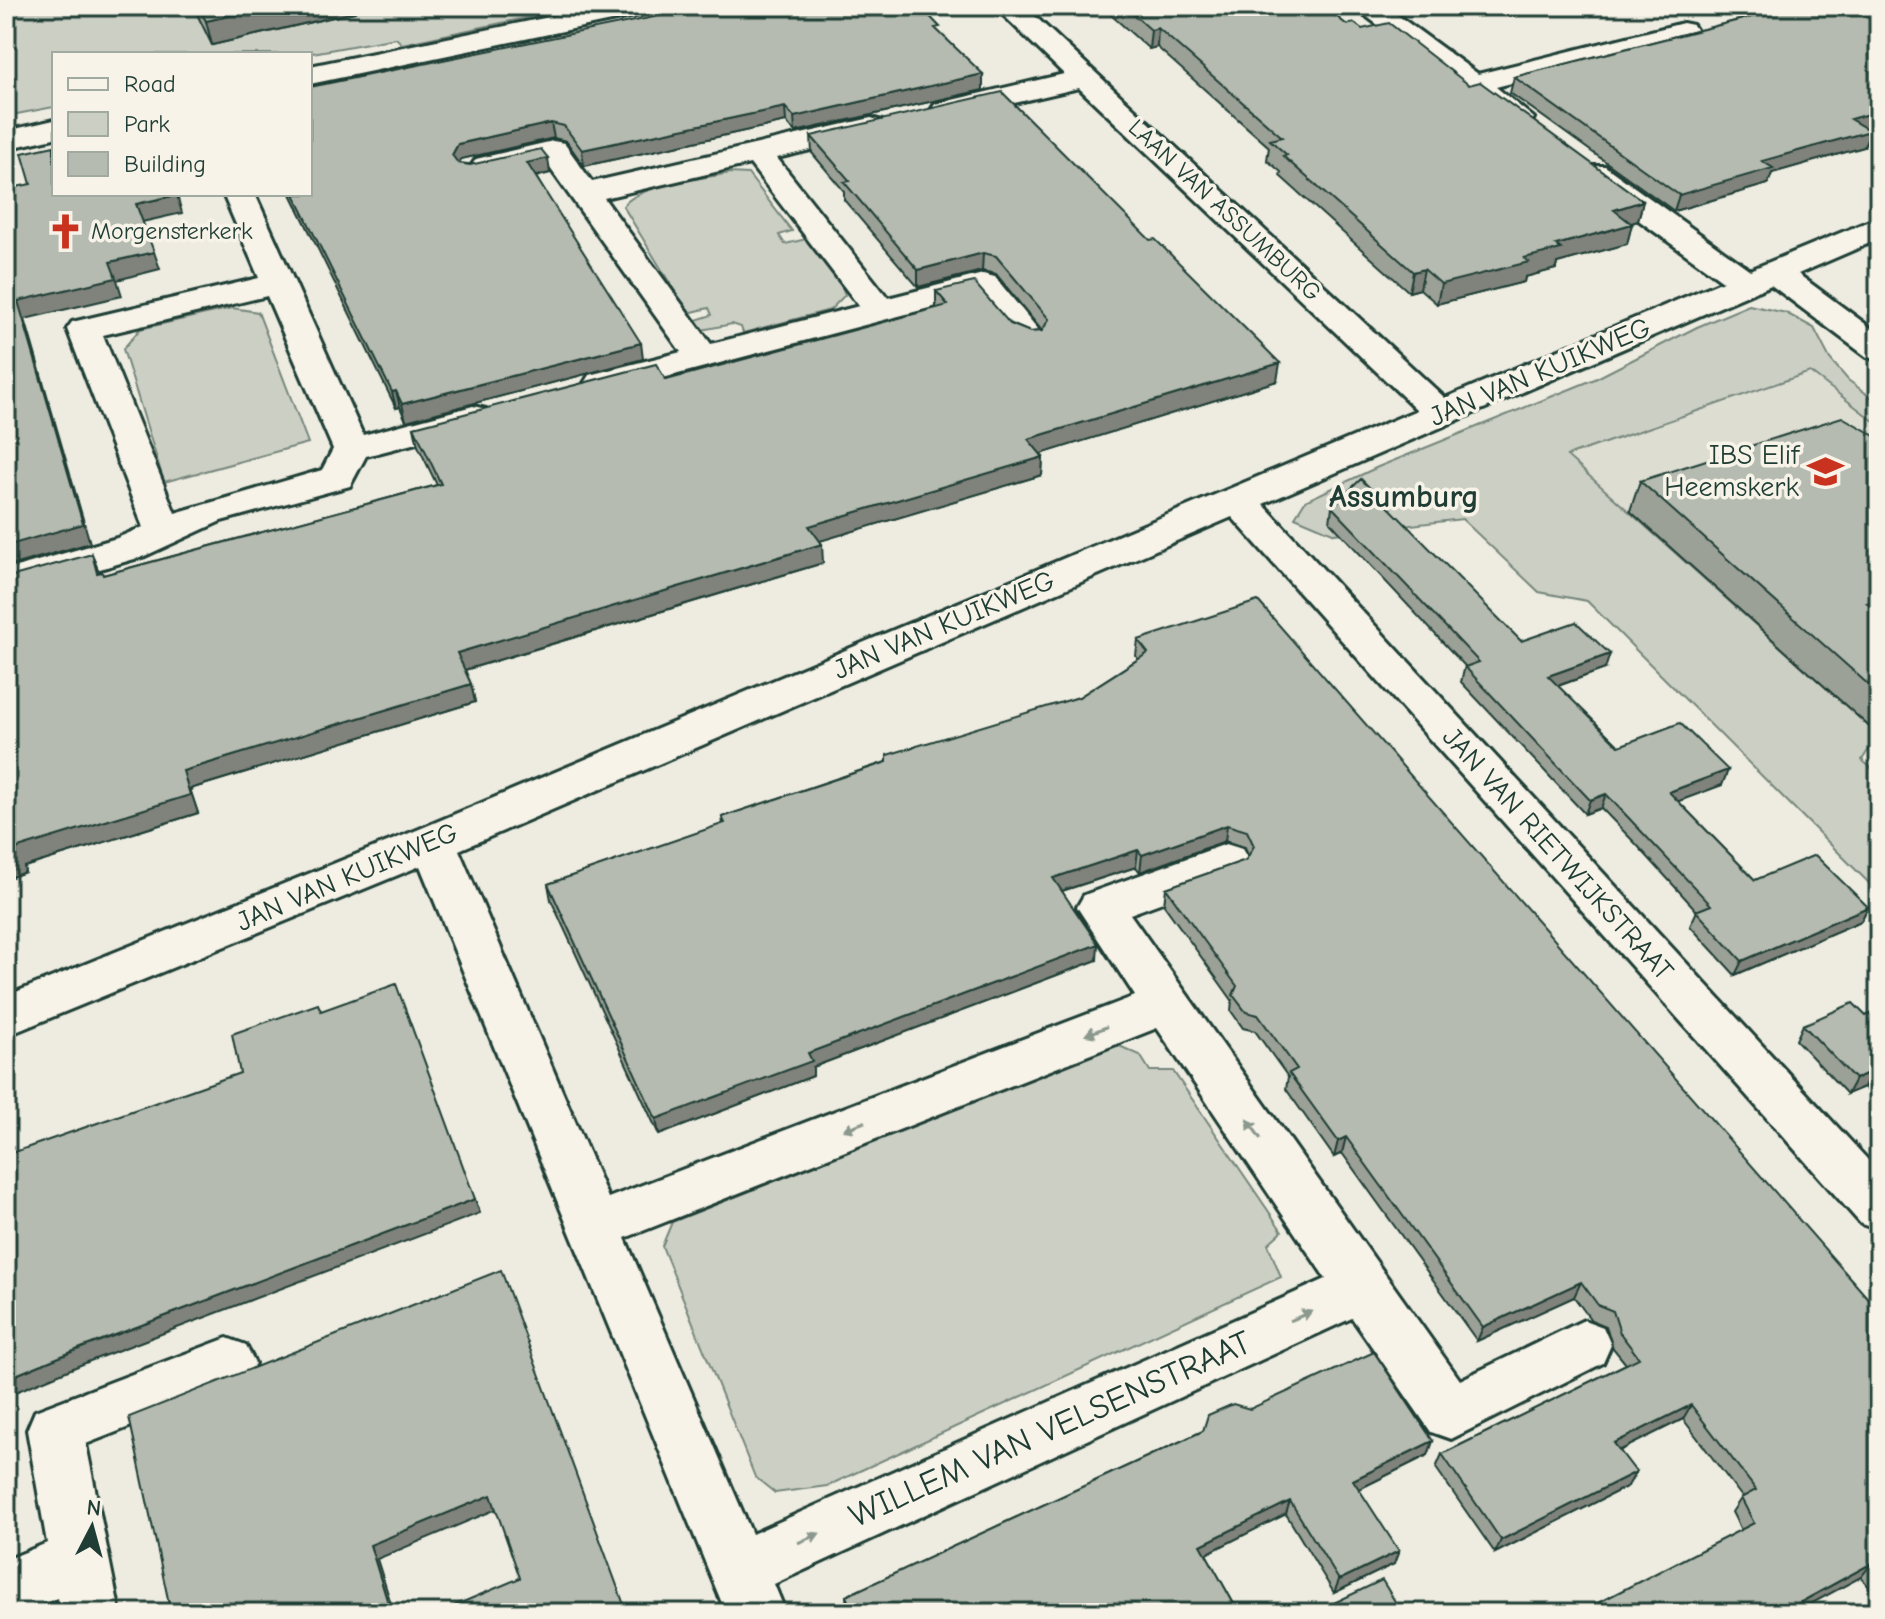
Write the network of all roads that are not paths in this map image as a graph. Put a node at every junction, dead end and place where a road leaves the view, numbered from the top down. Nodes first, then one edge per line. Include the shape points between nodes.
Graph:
1 (644, 6) edge
2 (1008, 6) edge
3 (1367, 6) edge
4 (1683, 31) edge
5 (312, 75) edge
6 (1085, 78) junction
7 (1473, 84) junction
8 (52, 129) edge
9 (1548, 139) edge
10 (6, 140) edge
11 (758, 154) junction
12 (1573, 157) edge
13 (473, 169) edge
14 (585, 193) junction
15 (240, 196) edge
16 (1879, 227) edge
17 (1761, 278) junction
18 (276, 284) junction
19 (880, 310) junction
20 (1029, 339) edge
21 (1879, 350) edge
22 (702, 356) junction
23 (564, 393) edge
24 (503, 409) edge
25 (1442, 414) junction
26 (351, 449) junction
27 (1238, 500) junction
28 (163, 530) junction
29 (6, 583) edge
30 (433, 842) junction
31 (1226, 861) dead end
32 (1169, 1003) junction
33 (6, 1017) edge
34 (1879, 1208) edge
35 (595, 1226) junction
36 (1362, 1288) junction
37 (1584, 1345) dead end
38 (227, 1363) dead end
39 (84, 1586) edge
40 (6, 1590) edge
41 (747, 1592) edge

1 - 5 street
2 - 6 street, LAAN VAN ASSUMBURG
3 - 7 street
4 - 7 street
6 - 11 street
6 - 25 street, LAAN VAN ASSUMBURG
7 - 9 street
8 - 10 street
11 - 14 street
11 - 19 street
12 - 17 street
13 - 14 street via 553,150
14 - 22 street
15 - 18 street
16 - 17 street, JAN VAN KUIKWEG
17 - 21 street
17 - 25 street, JAN VAN KUIKWEG
18 - 26 street
18 - 28 street via 84,329
19 - 20 street via 983,284
19 - 22 street
22 - 23 street
24 - 26 street
25 - 27 street, JAN VAN KUIKWEG
26 - 28 street via 337,478
27 - 30 street, JAN VAN KUIKWEG
27 - 34 street, JAN VAN RIETWIJKSTRAAT
28 - 29 street via 131,547
30 - 33 street, JAN VAN KUIKWEG
30 - 35 street, WILLEM VAN VELSENSTRAAT
31 - 32 street via 1100,907
32 -> 35 street
36 -> 32 street
35 - 41 street, WILLEM VAN VELSENSTRAAT
36 - 37 street via 1451,1413
41 -> 36 street, WILLEM VAN VELSENSTRAAT
38 - 39 street via 55,1430
39 - 40 street

